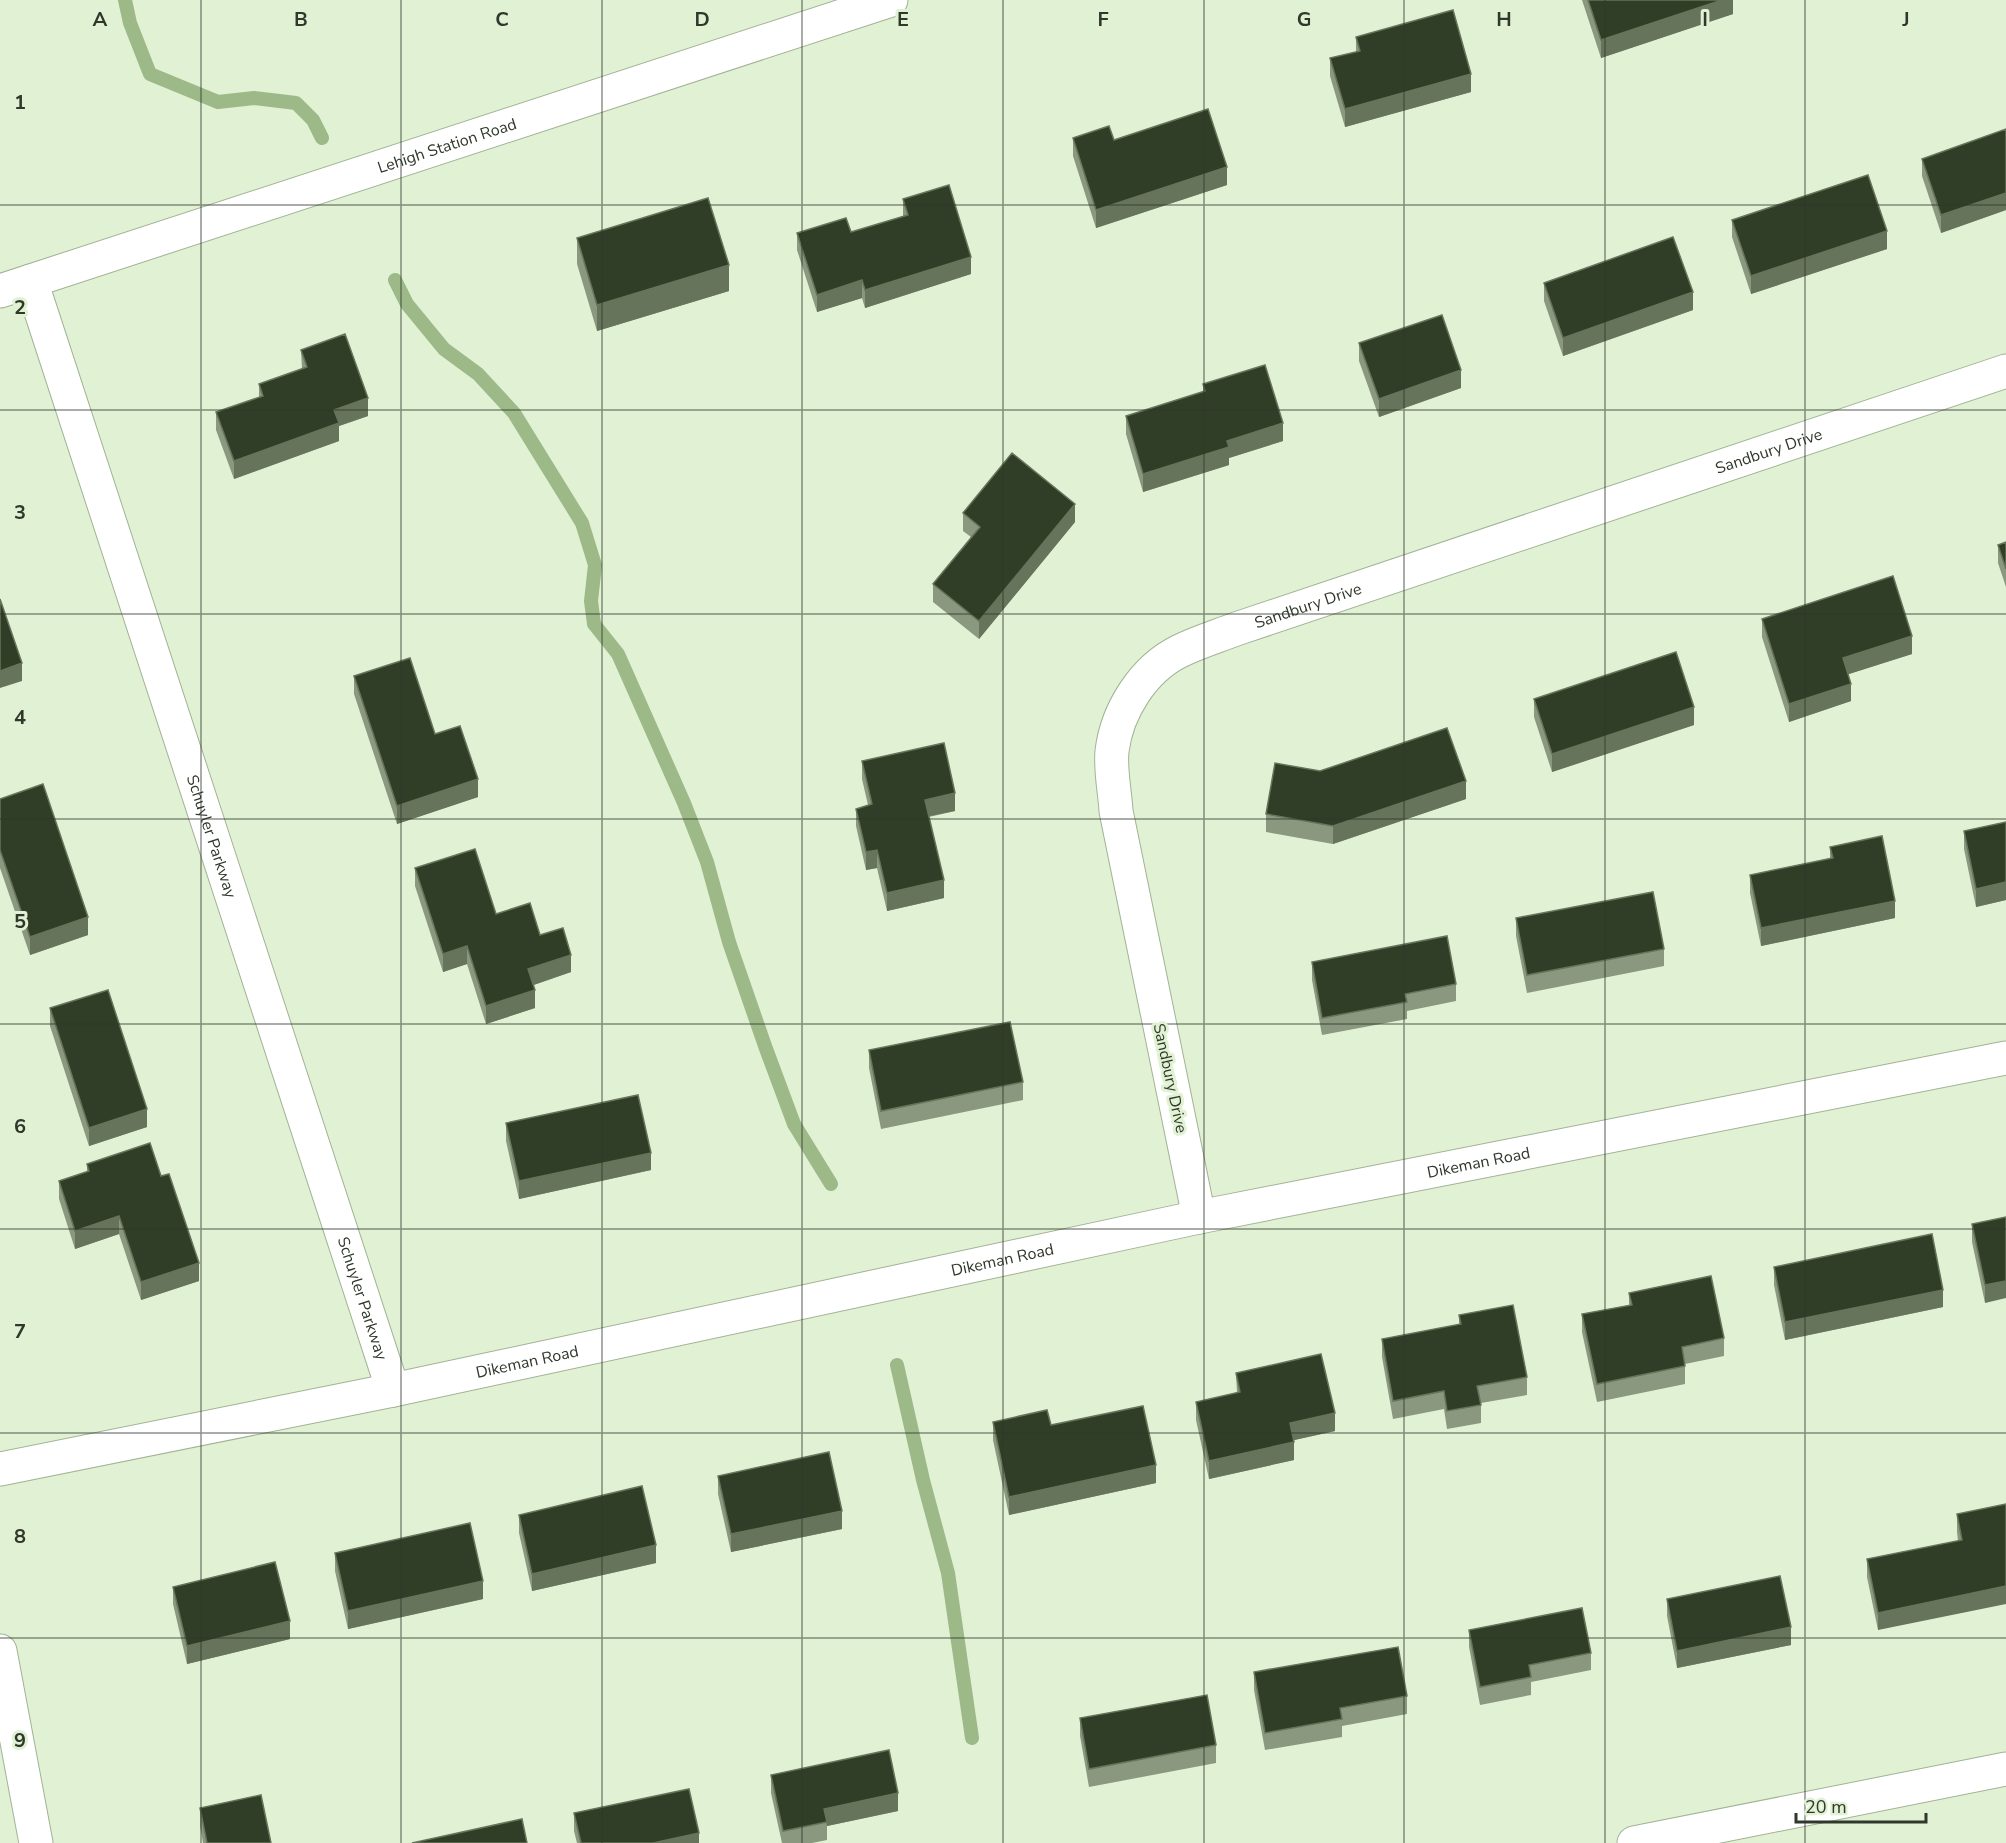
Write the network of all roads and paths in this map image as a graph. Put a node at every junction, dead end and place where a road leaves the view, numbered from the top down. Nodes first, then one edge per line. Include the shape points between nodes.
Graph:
1 (891, 0) edge
2 (31, 281) junction
3 (0, 291) edge
4 (2006, 371) edge
5 (2006, 1058) edge
6 (1199, 1217) junction
7 (393, 1390) junction
8 (0, 1469) edge
9 (0, 1651) edge
10 (2006, 1769) edge
11 (36, 1843) edge
12 (1634, 1843) edge

1 - 2 street, Lehigh Station Road
2 - 3 street, Lehigh Station Road
2 - 7 street, Schuyler Parkway
4 - 6 street, Sandbury Drive via 1236,629 1178,652 1149,673 1118,725 1112,753 1116,811
5 - 6 street, Dikeman Road
6 - 7 street, Dikeman Road
7 - 8 street, Dikeman Road
9 - 11 street
10 - 12 street

